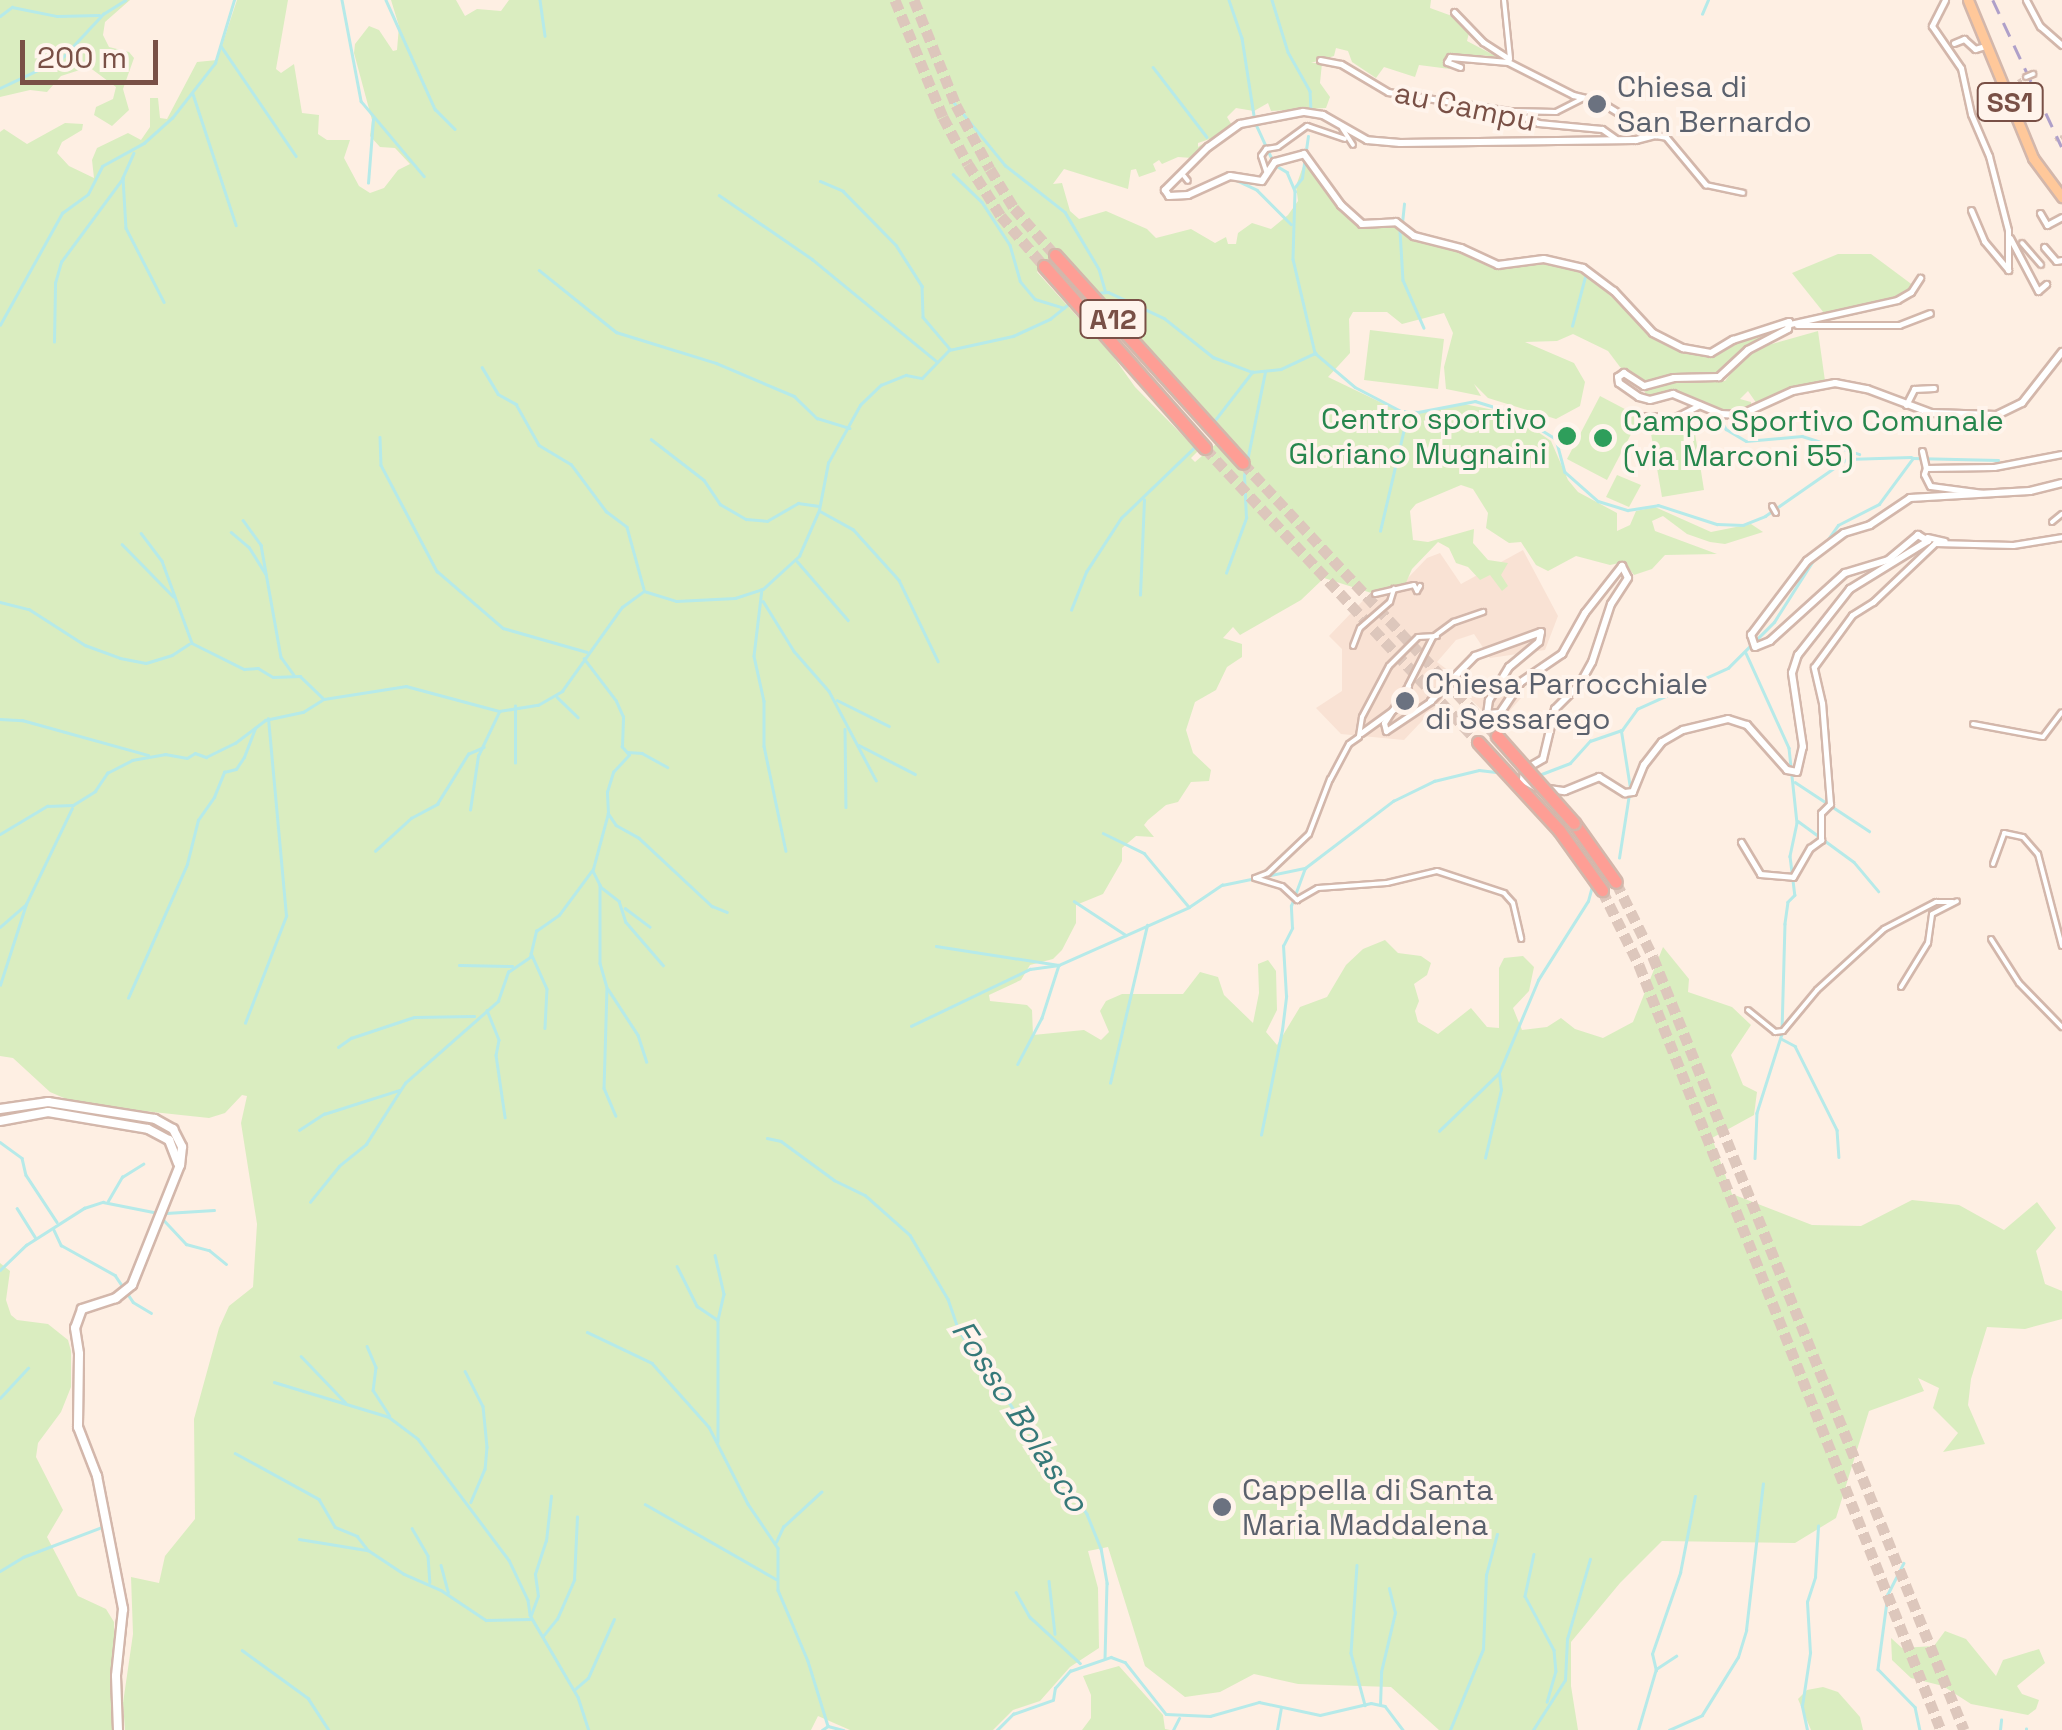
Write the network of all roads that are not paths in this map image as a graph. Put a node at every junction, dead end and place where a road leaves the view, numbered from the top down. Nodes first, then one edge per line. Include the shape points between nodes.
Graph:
1 (1504, 0) edge
2 (1945, 0) edge
3 (1968, 0) edge
4 (2026, 0) edge
5 (1454, 12) dead end
6 (1954, 43) dead end
7 (2062, 45) edge
8 (1986, 46) junction
9 (1320, 60) dead end
10 (1509, 61) junction
11 (1460, 67) dead end
12 (2033, 74) dead end
13 (2024, 78) tunnel mouth
14 (1584, 98) junction
15 (1509, 111) junction
16 (1323, 115) junction
17 (1342, 128) junction
18 (1654, 135) junction
19 (1615, 138) junction
20 (1345, 139) junction
21 (1375, 140) junction
22 (1353, 145) dead end
23 (1273, 164) junction
24 (1706, 186) joint
25 (1744, 193) dead end
26 (2062, 197) edge
27 (1971, 210) dead end
28 (2040, 213) dead end
29 (2062, 218) edge
30 (2008, 235) junction
31 (2018, 245) junction
32 (2044, 247) dead end
33 (1055, 256) tunnel mouth
34 (2062, 260) edge
35 (2041, 265) dead end
36 (1044, 266) tunnel mouth
37 (1920, 278) dead end
38 (2046, 284) dead end
39 (1930, 312) dead end
40 (1790, 325) junction
41 (2062, 352) edge
42 (1934, 388) dead end
43 (1702, 404) junction
44 (1906, 405) junction
45 (1643, 416) dead end
46 (1205, 448) tunnel mouth
47 (2062, 454) edge
48 (1243, 463) tunnel mouth
49 (2062, 484) edge
50 (1984, 494) junction
51 (1772, 506) dead end
52 (1776, 514) dead end
53 (2062, 514) edge
54 (2052, 522) dead end
55 (1927, 537) junction
56 (2062, 538) edge
57 (1948, 542) junction
58 (1420, 586) dead end
59 (1394, 589) junction
60 (1376, 594) dead end
61 (1483, 612) dead end
62 (1437, 636) junction
63 (1354, 646) dead end
64 (1408, 686) joint
65 (1431, 701) joint
66 (1394, 709) junction
67 (2062, 712) edge
68 (1973, 724) dead end
69 (1361, 732) junction
70 (1497, 736) tunnel mouth
71 (1478, 742) tunnel mouth
72 (1742, 842) dead end
73 (1993, 864) dead end
74 (1616, 882) tunnel mouth
75 (1602, 890) tunnel mouth
76 (2060, 918) edge
77 (1522, 939) dead end
78 (1991, 939) dead end
79 (2062, 946) edge
80 (1900, 987) dead end
81 (1748, 1010) dead end
82 (2062, 1027) edge
83 (0, 1109) edge
84 (0, 1121) edge
85 (178, 1169) junction
86 (118, 1730) edge

1 - 10 street
2 - 30 street via 1934,34 1960,68
3 - 8 main road, SS1
4 - 7 street via 2040,26
5 - 10 street
6 - 8 street via 1964,38 1975,48
8 - 26 main road, SS1 via 2034,158
9 - 15 street, au Campu via 1341,64 1388,92
10 - 11 street via 1450,57
10 - 14 street
12 - 13 street, bridge
14 - 15 street via 1556,112
14 - 18 street via 1599,100
15 - 19 street, au Campu via 1538,123 1602,129
16 - 17 street, au Campu
16 - 21 street
16 - 23 street via 1247,121 1208,147 1186,179 1166,186 1168,195 1203,191 1230,176 1262,181
17 - 20 street
17 - 21 street, au Campu
18 - 19 street, au Campu
18 - 24 street via 1674,144
19 - 21 street, au Campu
20 - 22 street
20 - 23 street via 1306,126 1266,149 1261,164 1265,170
23 - 40 street via 1306,154 1360,223 1401,225 1414,236 1498,266 1544,259 1583,268 1653,333 1694,351 1712,353 1780,322
24 - 25 street
27 - 30 street via 1984,241 2008,270
28 - 29 street via 2047,226
30 - 31 street
31 - 35 street
31 - 38 street via 2038,290
32 - 34 street
33 - 48 highway, A12
36 - 46 highway, A12
37 - 40 street via 1897,300
39 - 40 street via 1898,325
40 - 43 street via 1743,353 1719,377 1644,386 1624,373 1618,377 1638,397 1674,394
41 - 44 street via 2031,394 2005,413 1967,418
42 - 44 street via 1914,389
43 - 44 street via 1740,415 1792,391 1835,383
43 - 45 street via 1676,417
47 - 50 street via 1994,467 1924,459 1930,486
49 - 50 street
50 - 55 street via 1910,498 1870,525 1844,533 1818,553 1756,627 1751,644 1770,641 1846,573 1888,560 1918,536
51 - 52 street
53 - 54 street
55 - 57 street
55 - 65 street via 1926,544 1850,589 1798,655 1792,685 1803,762 1794,772 1748,724 1728,719 1662,742 1633,792 1600,777 1564,791 1535,787 1523,776 1543,759 1554,709 1586,674 1628,578 1624,567 1615,570 1562,654 1521,682 1500,714 1487,714 1490,700 1542,632 1474,656
56 - 57 street via 2013,546
57 - 72 street via 1935,543 1852,615 1814,667 1830,804 1821,814 1821,840 1793,878 1760,874
58 - 59 street
59 - 60 street
59 - 63 street via 1390,602 1360,628
61 - 62 street
62 - 64 street
62 - 69 street via 1418,637 1396,657 1362,717
64 - 66 street
65 - 66 street via 1387,732 1383,725
66 - 69 street
67 - 68 street via 2043,737
69 - 77 street via 1330,779 1309,834 1256,880 1276,883 1294,899 1318,888 1438,871 1510,898
70 - 74 highway, bridge
71 - 75 highway via 1559,830
73 - 76 street via 2004,834 2023,837 2038,854
76 - 79 street
78 - 82 street via 2019,984
80 - 81 street via 1928,943 1932,914 1955,902 1936,902 1884,929 1783,1031
83 - 85 main road via 48,1102 159,1120 180,1140
84 - 85 main road via 48,1112 148,1129 172,1144
85 - 86 main road via 132,1284 116,1298 82,1309 75,1328 78,1427 97,1476 122,1609

